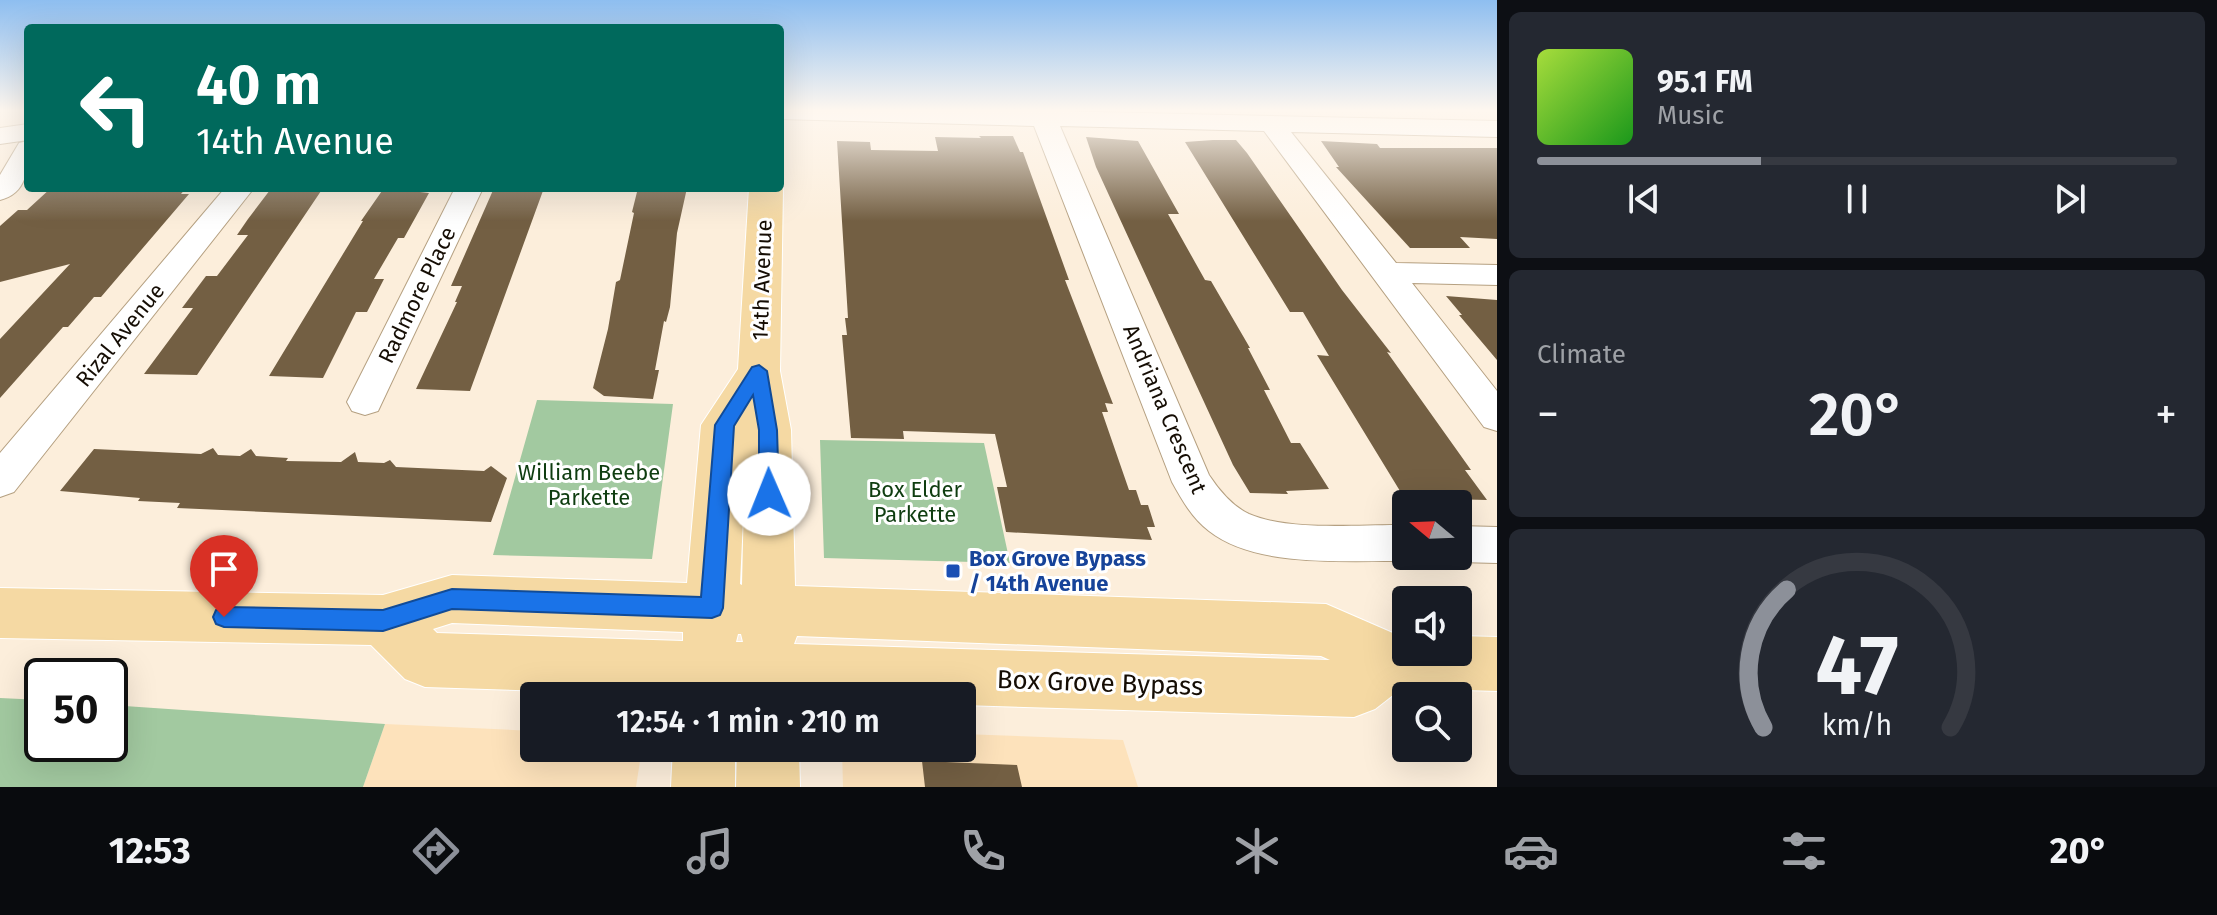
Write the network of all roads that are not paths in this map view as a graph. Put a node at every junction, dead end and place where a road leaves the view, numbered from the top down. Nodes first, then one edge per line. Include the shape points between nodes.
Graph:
1 (1056, 148) edge
2 (1290, 148) edge
3 (24, 157) edge
4 (0, 192) edge
5 (237, 192) edge
6 (467, 192) edge
7 (766, 192) edge
8 (1387, 273) junction
9 (1497, 275) edge
10 (759, 371) junction
11 (365, 402) dead end
12 (1497, 417) edge
13 (0, 481) edge
14 (1392, 543) edge
15 (1472, 544) edge
16 (1497, 545) edge
17 (712, 608) junction
18 (769, 609) junction
19 (0, 613) edge
20 (383, 620) junction
21 (1392, 661) joint
22 (1472, 663) edge
23 (1497, 664) edge
24 (696, 682) edge
25 (708, 682) edge
26 (769, 682) edge
27 (976, 686) edge
28 (704, 762) edge
29 (768, 762) edge
30 (703, 787) edge
31 (768, 787) edge

1 - 14 street, Andriana Crescent via 1205,503 1233,526 1269,539
2 - 8 street
3 - 4 street
5 - 13 street, Rizal Avenue
6 - 11 street, Radmore Place
7 - 10 main road, 14th Avenue
8 - 9 street
8 - 12 street
10 - 17 main road, 14th Avenue via 724,425
10 - 18 main road, 14th Avenue via 768,430
15 - 16 street
17 - 18 main road
17 - 20 main road via 452,599
17 - 25 main road, 14th Avenue
18 - 21 main road via 1326,630
18 - 26 main road, 14th Avenue
19 - 20 main road
20 - 24 main road, Box Grove Bypass via 425,660
21 - 27 main road, Box Grove Bypass via 1354,689
22 - 23 main road
28 - 30 main road
29 - 31 main road

